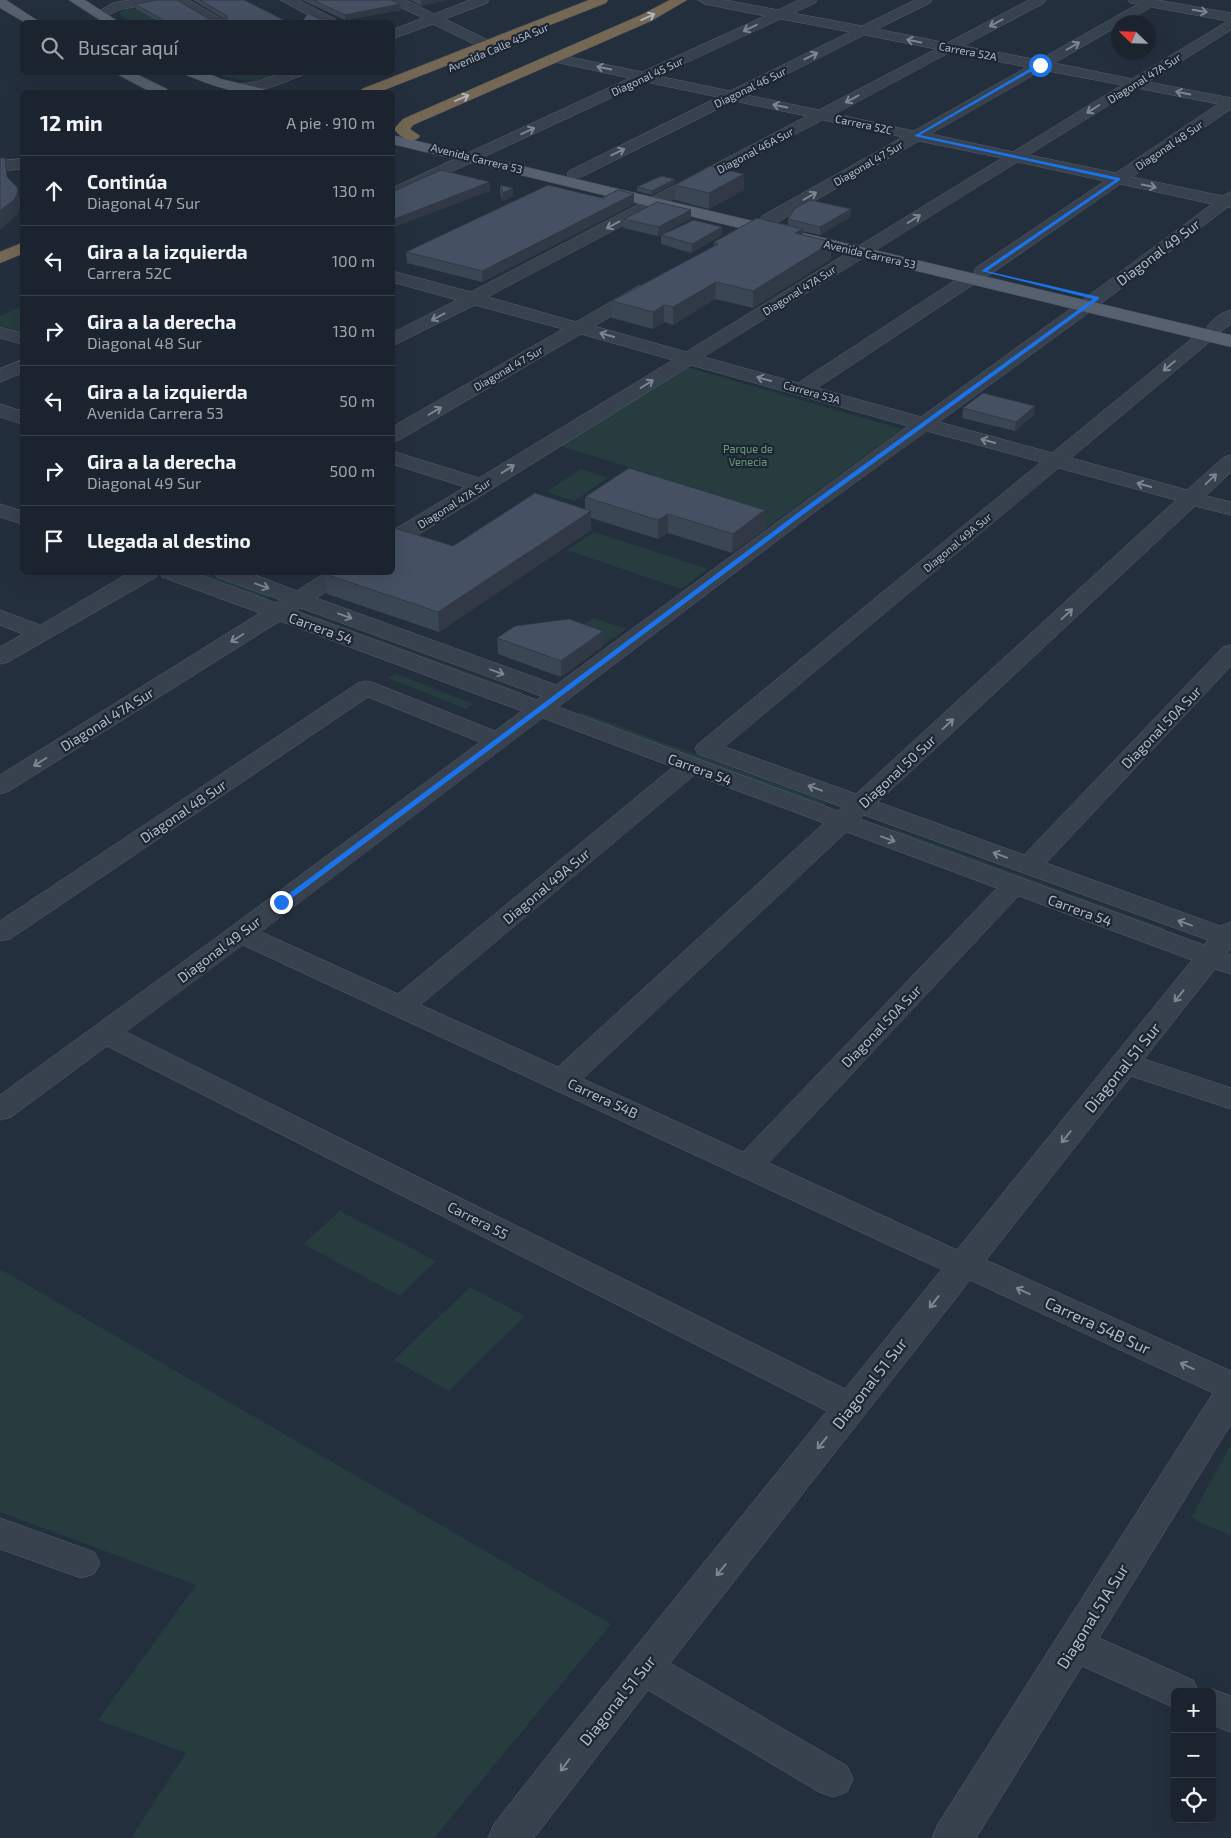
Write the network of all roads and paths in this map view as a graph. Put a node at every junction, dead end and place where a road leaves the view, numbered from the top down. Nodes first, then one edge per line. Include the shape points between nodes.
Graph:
1 (76, 0) edge
2 (152, 0) edge
3 (179, 0) edge
4 (288, 0) edge
5 (396, 0) edge
6 (482, 0) edge
7 (602, 0) edge
8 (608, 0) edge
9 (680, 0) edge
10 (705, 0) edge
11 (810, 0) edge
12 (925, 0) edge
13 (1039, 0) edge
14 (1143, 1) edge
15 (0, 2) edge
16 (778, 14) junction
17 (1231, 17) edge
18 (107, 18) edge
19 (434, 19) junction
20 (30, 20) edge
21 (215, 20) edge
22 (326, 20) edge
23 (1231, 24) edge
24 (862, 31) junction
25 (395, 34) edge
26 (488, 45) junction
27 (949, 48) junction
28 (555, 58) junction
29 (1040, 65) junction
30 (126, 75) edge
31 (200, 75) edge
32 (290, 75) edge
33 (645, 77) junction
34 (1134, 84) junction
35 (240, 88) junction
36 (158, 90) edge
37 (250, 90) edge
38 (372, 90) edge
39 (392, 90) edge
40 (732, 96) junction
41 (1231, 102) edge
42 (821, 115) junction
43 (395, 133) edge
44 (412, 136) junction
45 (916, 136) junction
46 (395, 139) edge
47 (478, 154) junction
48 (1015, 157) junction
49 (20, 164) edge
50 (1, 165) edge
51 (569, 177) junction
52 (1118, 179) junction
53 (540, 191) edge
54 (395, 193) edge
55 (662, 199) junction
56 (1229, 201) edge
57 (761, 223) junction
58 (734, 238) edge
59 (20, 244) edge
60 (867, 248) junction
61 (20, 249) edge
62 (2, 258) edge
63 (395, 266) edge
64 (977, 275) junction
65 (661, 280) edge
66 (474, 298) junction
67 (1092, 302) junction
68 (1231, 315) edge
69 (579, 328) junction
70 (1218, 331) edge
71 (0, 332) edge
72 (20, 338) edge
73 (395, 340) edge
74 (1231, 341) edge
75 (689, 358) junction
76 (20, 367) edge
77 (0, 376) edge
78 (802, 390) junction
79 (0, 410) edge
80 (20, 417) edge
81 (924, 423) junction
82 (395, 434) edge
83 (395, 459) edge
84 (1056, 460) junction
85 (1231, 461) edge
86 (482, 486) junction
87 (0, 492) edge
88 (1191, 498) junction
89 (20, 499) edge
90 (1231, 509) edge
91 (0, 510) edge
92 (20, 517) edge
93 (395, 539) edge
94 (143, 575) edge
95 (178, 575) edge
96 (233, 575) edge
97 (337, 575) edge
98 (299, 599) junction
99 (278, 612) junction
100 (0, 617) edge
101 (42, 633) junction
102 (1231, 652) edge
103 (0, 657) edge
104 (550, 702) junction
105 (499, 741) junction
106 (698, 757) junction
107 (0, 786) edge
108 (851, 813) junction
109 (1020, 875) junction
110 (0, 933) edge
111 (241, 933) junction
112 (1225, 946) edge
113 (401, 1007) junction
114 (105, 1033) junction
115 (1125, 1063) junction
116 (563, 1080) junction
117 (1231, 1099) edge
118 (0, 1110) edge
119 (749, 1165) junction
120 (964, 1264) junction
121 (1231, 1386) edge
122 (1231, 1394) edge
123 (850, 1407) junction
124 (0, 1533) edge
125 (81, 1562) dead end
126 (1074, 1645) junction
127 (643, 1667) junction
128 (1171, 1688) edge
129 (1216, 1708) edge
130 (1231, 1715) edge
131 (834, 1779) dead end
132 (509, 1838) edge
133 (953, 1838) edge

1 - 18 main road
2 - 18 street via 118,6
3 - 21 street
4 - 22 street
5 - 19 street
6 - 19 street
7 - 26 highway
8 - 39 highway, Avenida Calle 45A Sur
28 -> 9 highway
10 - 16 street, Carrera 52A
11 - 16 street, Diagonal 45 Sur
12 - 24 street, Diagonal 46 Sur
13 -> 27 street, Diagonal 46A Sur
14 -> 17 street
29 -> 14 street, Diagonal 47 Sur
15 - 20 main road
16 - 24 street, Carrera 52A
16 -> 33 street, Diagonal 45 Sur
19 - 25 street
19 - 26 street
23 - 34 street, Diagonal 47A Sur
27 -> 24 street, Carrera 52A
40 -> 24 street, Diagonal 46 Sur
26 - 38 highway
27 - 29 street, Carrera 52A
27 -> 42 street, Diagonal 46A Sur
33 -> 28 street, Carrera 52C
44 -> 28 highway via 402,129 408,122
29 - 34 street, Carrera 52A
29 - 45 street, Diagonal 47 Sur
30 - 36 main road
31 - 35 main road
32 - 35 street via 262,86
33 - 40 street, Carrera 52C
47 -> 33 street, Diagonal 45 Sur
41 -> 34 street, Carrera 52A
34 -> 48 street, Diagonal 47A Sur
35 - 37 main road
42 -> 40 street, Carrera 52C
51 -> 40 street, Diagonal 46 Sur
41 - 52 street, Diagonal 48 Sur
42 - 45 street, Carrera 52C
42 - 55 street, Diagonal 46A Sur
43 - 44 main road, Avenida Carrera 53
44 - 47 main road, Avenida Carrera 53
45 - 48 street, Carrera 52C
57 -> 45 street, Diagonal 47 Sur
46 - 47 main road, Avenida Carrera 53
47 - 51 main road, Avenida Carrera 53
47 - 54 street, Diagonal 45 Sur
48 - 52 street, Carrera 52C
60 -> 48 street, Diagonal 47A Sur
49 - 50 street
51 - 53 street, Diagonal 46 Sur
51 - 55 main road, Avenida Carrera 53
52 -> 56 street, Carrera 52C
52 - 64 street, Diagonal 48 Sur
55 - 57 main road, Avenida Carrera 53
55 -> 66 street, Diagonal 46A Sur
56 - 67 street, Diagonal 49 Sur
57 - 58 street, Diagonal 47 Sur
57 - 60 main road, Avenida Carrera 53
59 - 62 street
60 - 64 main road, Avenida Carrera 53
60 - 75 street, Diagonal 47A Sur
61 - 62 highway
63 - 66 street, Carrera 53A
64 - 67 main road, Avenida Carrera 53
64 - 78 street, Diagonal 48 Sur
65 - 69 street, Diagonal 47 Sur
66 - 69 street, Carrera 53A
66 -> 73 street, Diagonal 46A Sur
67 - 70 main road, Avenida Carrera 53
67 - 81 street, Diagonal 49 Sur
68 - 70 street, Diagonal 49A Sur
75 -> 69 street, Carrera 53A
82 -> 69 street, Diagonal 47 Sur
70 - 74 main road, Avenida Carrera 53
70 -> 84 street, Diagonal 49A Sur
71 - 72 street
78 -> 75 street, Carrera 53A
86 -> 75 street, Diagonal 47A Sur
76 - 77 street
78 - 81 street, Carrera 53A
79 - 80 street
84 -> 81 street, Carrera 53A
81 - 104 street, Diagonal 49 Sur
83 - 86 street
88 -> 84 street, Carrera 53A
84 - 106 street, Diagonal 49A Sur
88 -> 85 street, Diagonal 50 Sur
86 - 93 street, Diagonal 47A Sur
87 - 89 street
88 - 90 street, Carrera 53A
108 -> 88 street, Diagonal 50 Sur
91 - 92 street
94 - 101 street
95 - 99 street, Carrera 54
96 -> 98 street, Carrera 54
97 - 98 street, Diagonal 47A Sur
98 - 99 street, Diagonal 47A Sur
98 -> 104 street, Carrera 54
99 - 104 street, Carrera 54
99 -> 107 street, Diagonal 47A Sur
100 - 101 street
101 - 103 street
102 - 109 street, Diagonal 50A Sur
104 - 105 street, Diagonal 49 Sur
104 - 106 street, Carrera 54
105 - 110 street, Diagonal 48 Sur via 366,688
105 - 111 street, Diagonal 49 Sur
106 - 108 street, Carrera 54
106 - 113 street, Diagonal 49A Sur
108 - 109 street, Carrera 54
108 - 116 street, Diagonal 50 Sur
109 - 112 street, Carrera 54
109 - 119 street, Diagonal 50A Sur via 1006,895
111 - 113 street, Carrera 54B
111 - 114 street, Diagonal 49 Sur
112 -> 115 street, Diagonal 51 Sur
113 - 116 street, Carrera 54B
114 - 118 street, Diagonal 49 Sur
114 - 123 street, Carrera 55
115 - 117 street
115 -> 120 street, Diagonal 51 Sur
116 - 119 street, Carrera 54B
119 - 120 street, Carrera 54B
121 -> 120 street, Carrera 54B Sur
120 -> 123 street, Diagonal 51 Sur
122 - 126 street, Diagonal 51A Sur
123 -> 127 street, Diagonal 51 Sur
124 - 125 street
126 - 128 street
126 - 133 street, Diagonal 51A Sur
127 - 131 street
127 -> 132 street, Diagonal 51 Sur
129 - 130 street

